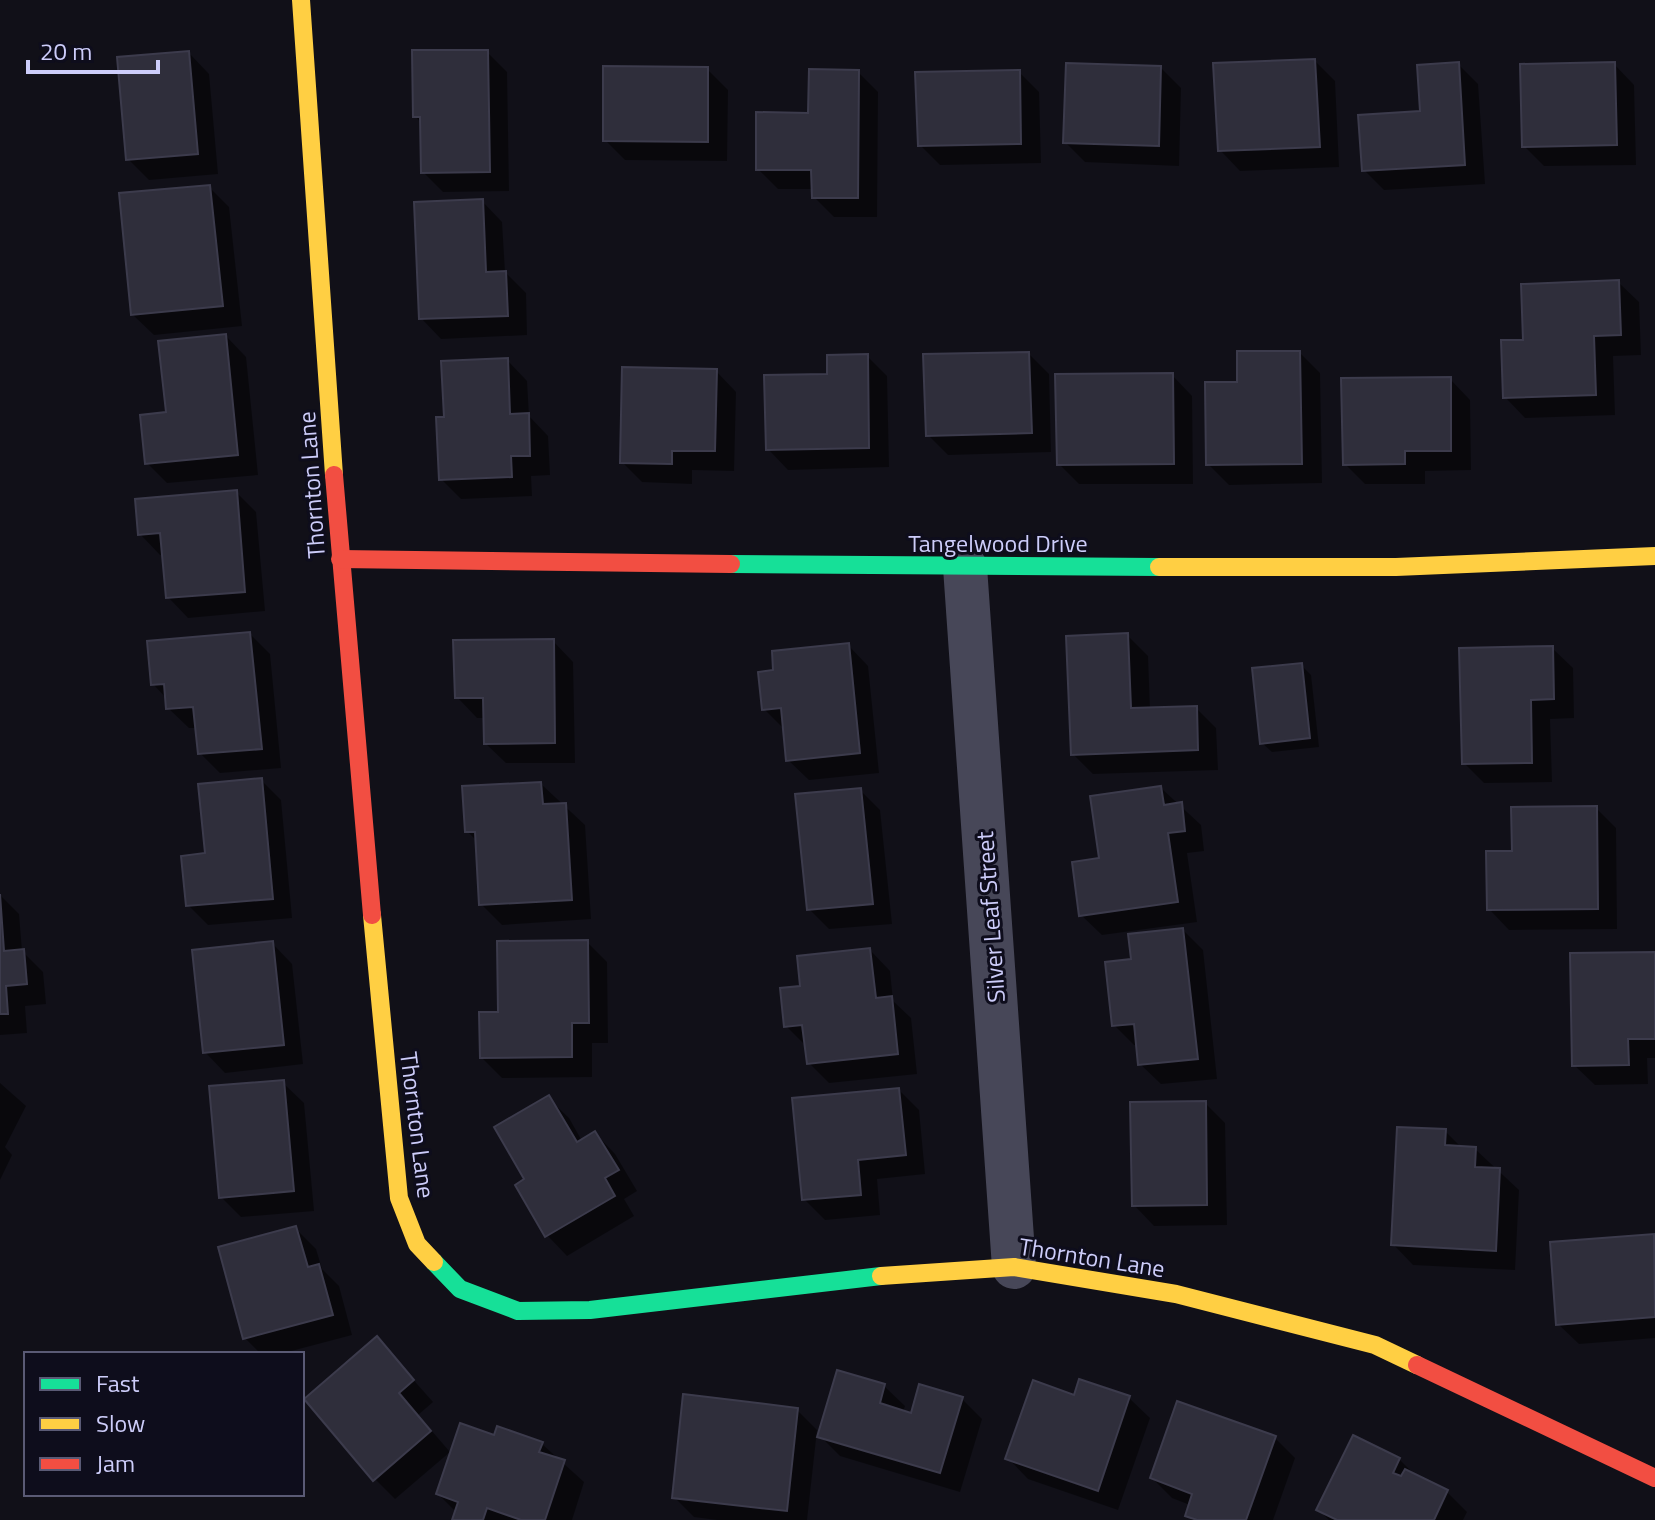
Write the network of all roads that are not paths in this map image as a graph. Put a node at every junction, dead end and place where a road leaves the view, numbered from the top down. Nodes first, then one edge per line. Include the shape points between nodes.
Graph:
1 (301, 0) edge
2 (1655, 556) edge
3 (340, 559) junction
4 (965, 567) junction
5 (1014, 1267) junction
6 (1655, 1478) edge

1 - 3 street, Thornton Lane
2 - 4 street, Tangelwood Drive via 1396,567
3 - 4 street, Tangelwood Drive
3 - 5 street, Thornton Lane via 399,1198 417,1244 460,1289 518,1311 590,1310 909,1273
4 - 5 street, Silver Leaf Street
5 - 6 street, Thornton Lane via 1176,1294 1375,1345

